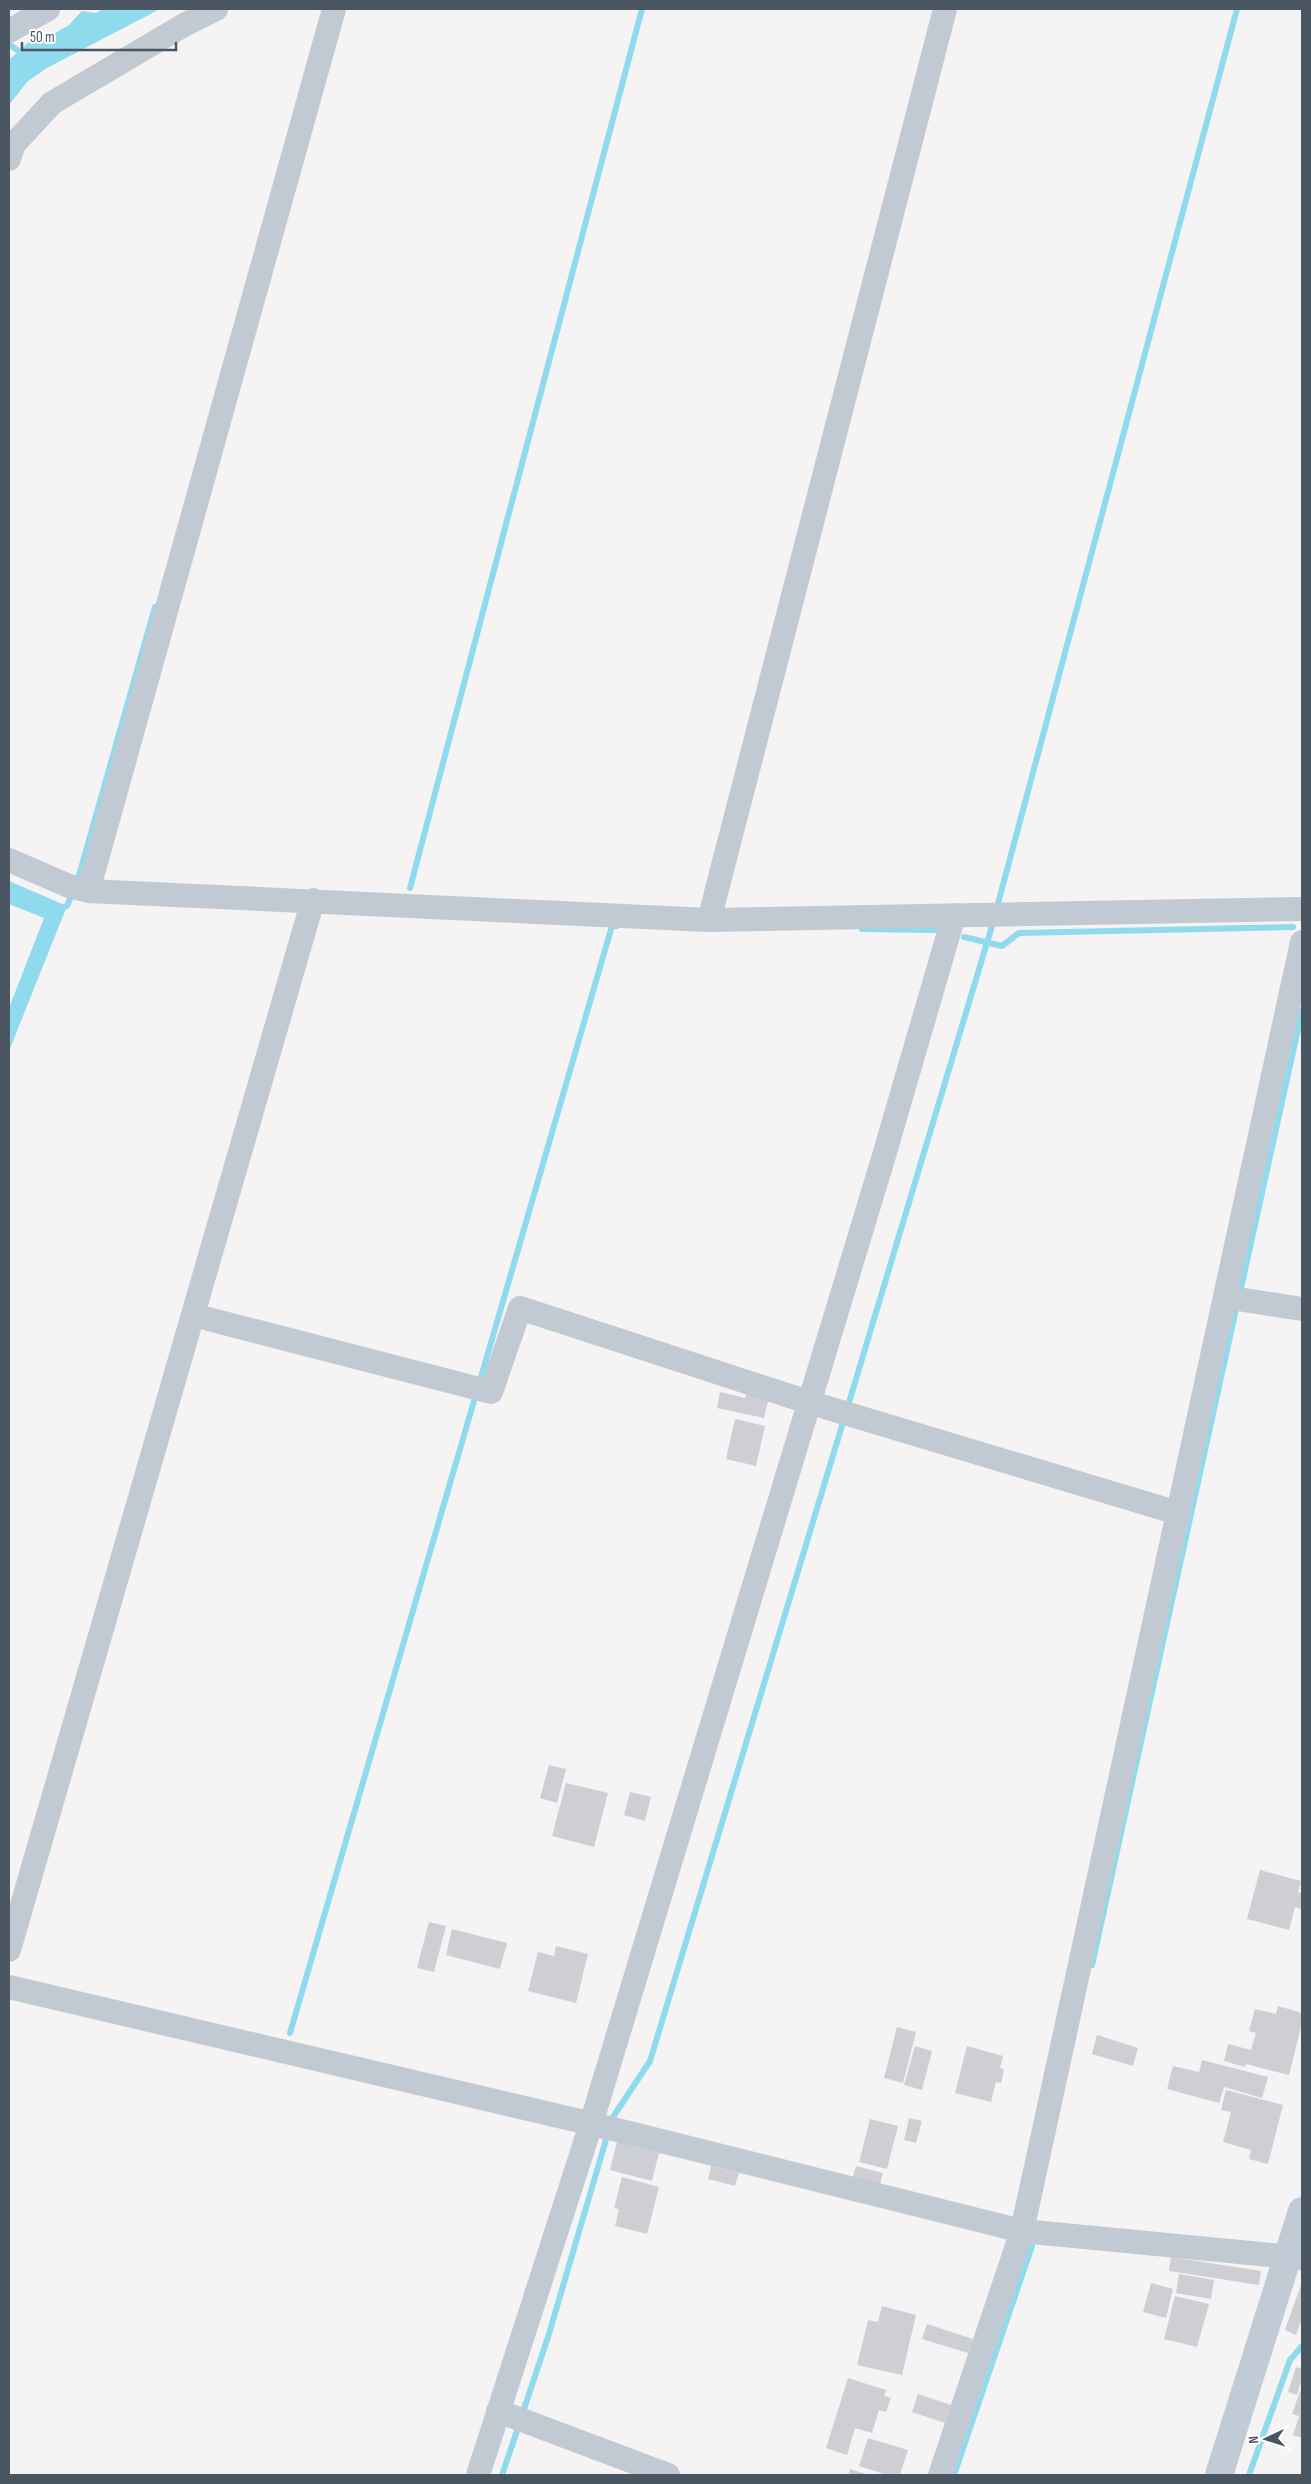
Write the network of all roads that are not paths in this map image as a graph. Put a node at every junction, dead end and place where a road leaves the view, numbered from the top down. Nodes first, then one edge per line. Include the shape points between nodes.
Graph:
1 (48, 9) edge
2 (216, 9) edge
3 (334, 9) edge
4 (945, 9) edge
5 (14, 22) edge
6 (9, 160) edge
7 (9, 860) edge
8 (79, 888) junction
9 (313, 900) junction
10 (1302, 909) edge
11 (954, 914) junction
12 (709, 920) junction
13 (1302, 942) edge
14 (1225, 1297) junction
15 (1302, 1309) edge
16 (193, 1315) junction
17 (808, 1402) junction
18 (1178, 1512) junction
19 (9, 1950) edge
20 (9, 1987) edge
21 (604, 2127) junction
22 (1302, 2211) edge
23 (1022, 2230) junction
24 (1295, 2257) edge
25 (504, 2413) junction
26 (478, 2475) edge
27 (668, 2475) edge
28 (940, 2475) edge
29 (1219, 2475) edge

1 - 5 street
2 - 6 street via 52,103 14,144
3 - 8 street
4 - 12 street
7 - 8 street
8 - 9 street
9 - 12 street
9 - 16 street
10 - 11 street
11 - 12 street
11 - 17 street
13 - 14 street
14 - 15 street
14 - 18 street
16 - 17 street via 491,1392 520,1308
16 - 19 street
17 - 18 street
17 - 21 street
18 - 23 street
20 - 21 street
21 - 23 street
21 - 25 street
22 - 24 street
23 - 24 street
23 - 28 street
24 - 29 street
25 - 26 street
25 - 27 street

